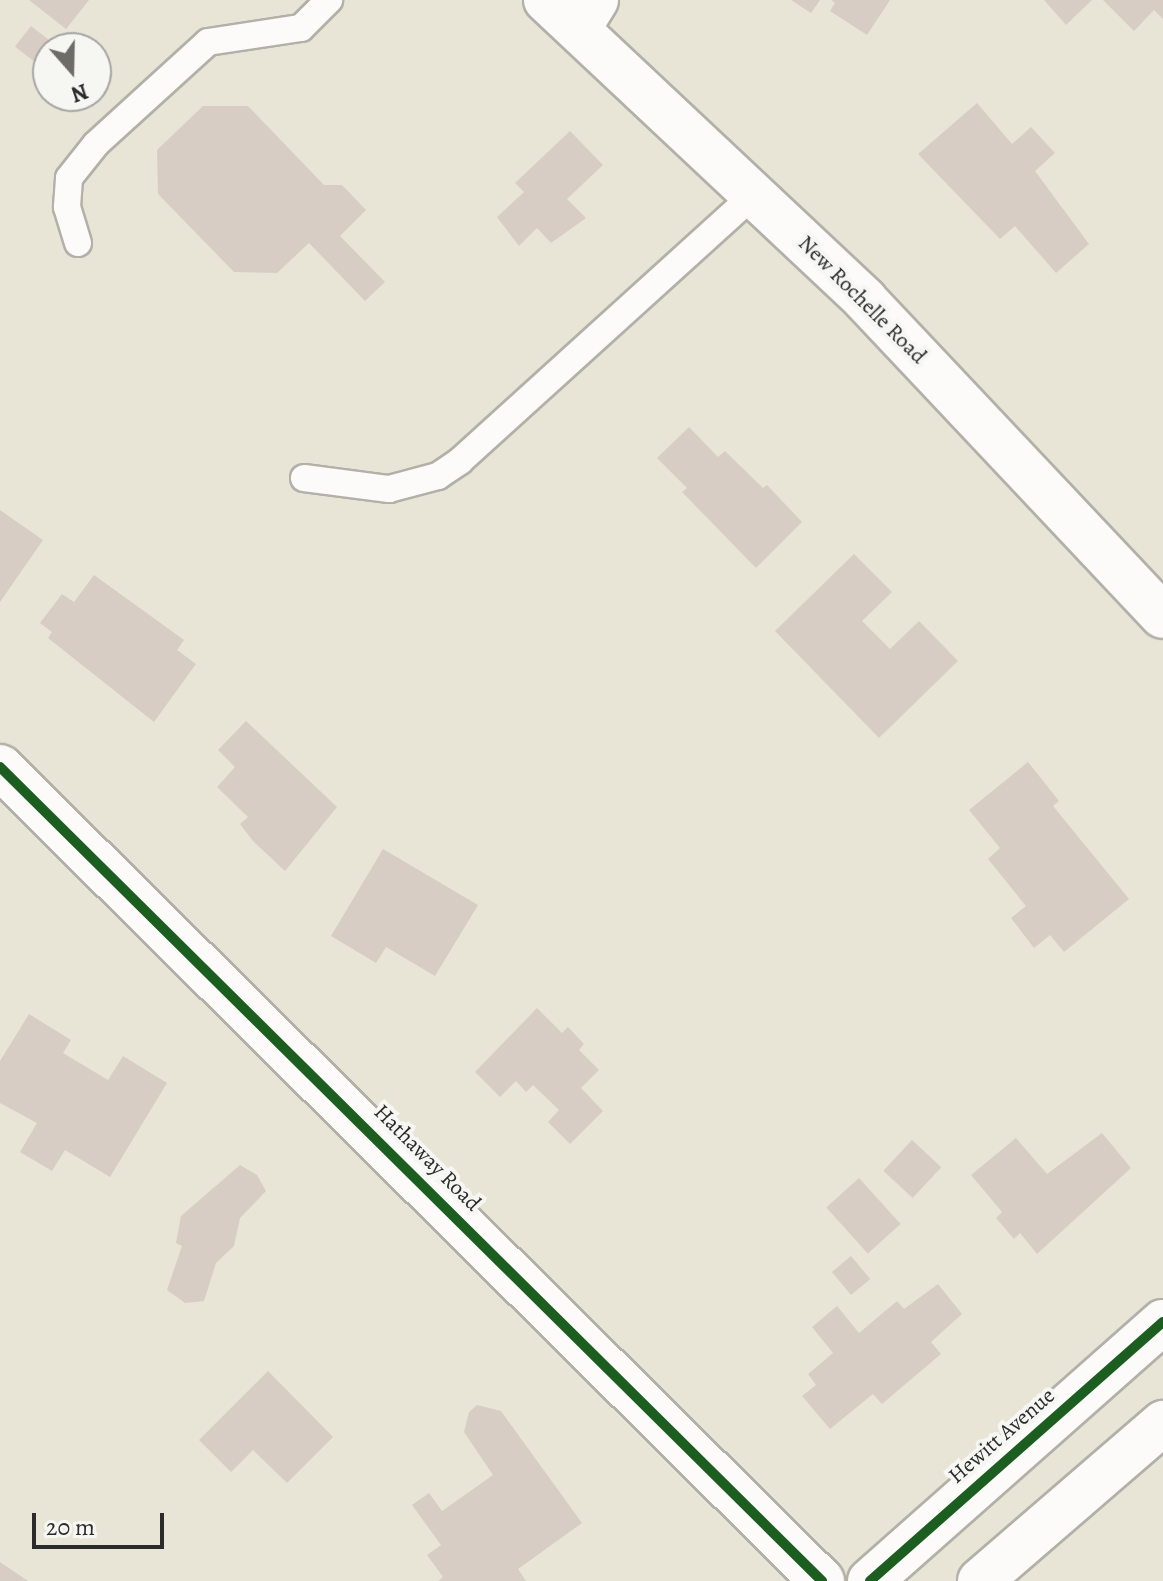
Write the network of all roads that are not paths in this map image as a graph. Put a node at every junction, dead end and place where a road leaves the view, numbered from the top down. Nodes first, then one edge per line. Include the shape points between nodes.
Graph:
1 (329, 0) edge
2 (546, 0) edge
3 (587, 14) edge
4 (754, 194) junction
5 (78, 243) dead end
6 (304, 478) dead end
7 (1163, 616) edge
8 (0, 767) edge
9 (1163, 1322) edge
10 (1163, 1423) edge
11 (822, 1581) edge
12 (870, 1581) edge
13 (980, 1581) edge

1 - 5 lane via 301,28 208,42 96,144 69,178 67,207
2 - 3 street, New Rochelle Road
3 - 4 street, New Rochelle Road
4 - 6 lane via 438,476 389,489
4 - 7 street, New Rochelle Road via 865,300
8 - 11 street, Hathaway Road
9 - 12 street, Hewitt Avenue
10 - 13 street

